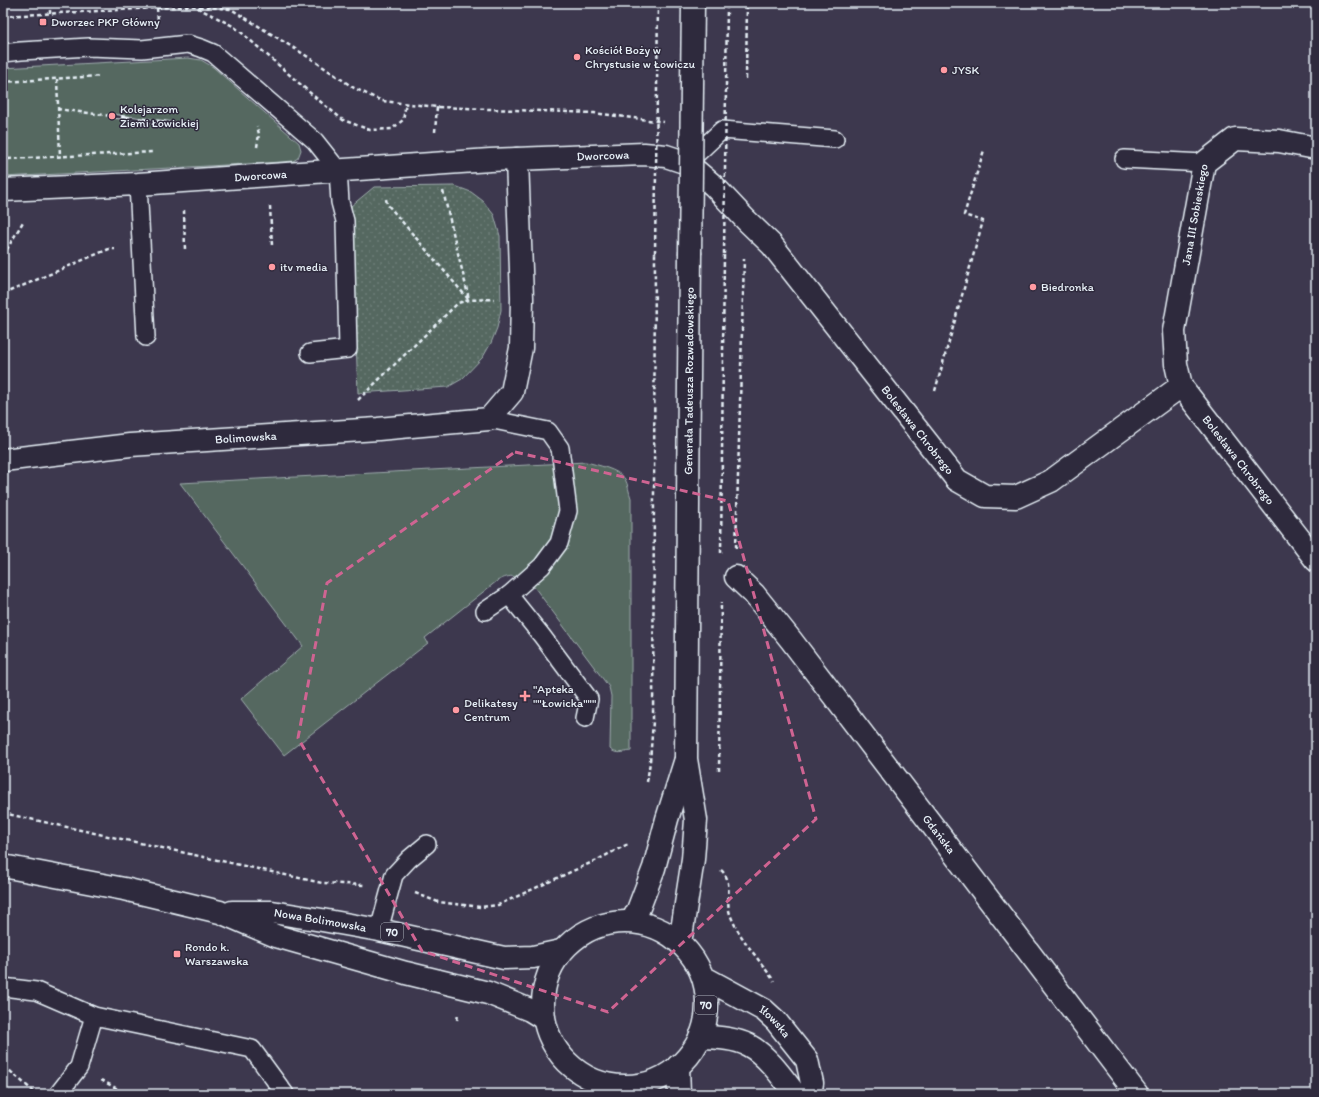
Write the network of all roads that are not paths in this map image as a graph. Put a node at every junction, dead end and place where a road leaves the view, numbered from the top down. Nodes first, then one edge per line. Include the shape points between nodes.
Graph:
1 (693, 3) edge
2 (3, 53) edge
3 (835, 139) dead end
4 (1316, 148) edge
5 (517, 159) junction
6 (1124, 159) dead end
7 (687, 163) junction
8 (1204, 163) junction
9 (338, 170) junction
10 (138, 184) junction
11 (3, 190) edge
12 (146, 337) dead end
13 (310, 353) dead end
14 (1181, 386) junction
15 (489, 419) junction
16 (3, 460) edge
17 (1316, 560) edge
18 (736, 577) road end
19 (509, 594) junction
20 (485, 611) dead end
21 (584, 718) dead end
22 (686, 759) junction
23 (427, 844) dead end
24 (3, 866) edge
25 (220, 912) junction
26 (632, 922) junction
27 (379, 930) junction
28 (680, 943) junction
29 (561, 951) junction
30 (703, 977) junction
31 (3, 987) edge
32 (94, 1016) junction
33 (543, 1018) junction
34 (700, 1037) junction
35 (678, 1066) junction
36 (618, 1090) edge
37 (58, 1094) edge
38 (285, 1094) edge
39 (679, 1094) edge
40 (795, 1094) edge
41 (810, 1094) edge
42 (1138, 1094) edge

1 - 22 street, Generała Tadeusza Rozwadowskiego, bridge
2 - 9 lane via 89,47 142,49 188,44 201,48 213,53 315,141
3 - 7 lane via 722,130
4 - 8 street, Jana III Sobieskiego via 1279,141 1235,139
5 - 7 street, Dworcowa via 644,154 666,156
5 - 9 street, Dworcowa
5 - 15 street via 522,298 521,348 512,392
6 - 8 lane
7 - 14 street, Bolesława Chrobrego via 714,186 772,245 957,480 985,496 1016,497 1050,481
8 - 14 street, Jana III Sobieskiego via 1174,331 1176,364
9 - 10 street, Dworcowa
9 - 13 lane via 340,202 345,221 348,349
10 - 11 street, Dworcowa
10 - 12 lane
14 - 17 street, Bolesława Chrobrego
15 - 16 street, Bolimowska via 130,445
15 - 19 lane via 548,430 560,448 568,511 559,543 542,566
18 - 42 street, Gdańska via 754,594 790,640
19 - 20 lane
19 - 21 lane via 589,699
22 - 26 street, Generała Tadeusza Rozwadowskiego via 654,868
22 - 28 street, Generała Tadeusza Rozwadowskiego via 696,820 694,859
23 - 27 lane via 394,875
24 - 25 street, Nowa Bolimowska / 70 via 124,889
25 - 27 street, Nowa Bolimowska / 70 via 272,912
25 - 33 street, Nowa Bolimowska / 70 via 283,938 488,993
26 - 28 street, 70 via 658,928
26 - 29 street, 70 via 612,922 593,928
27 - 29 street, Nowa Bolimowska / 70 via 504,958 534,957
28 - 30 street, 70 via 694,959
29 - 33 street, 70 via 549,971 544,989
30 - 34 street, 70 via 707,997 706,1017
30 - 41 street, Iłowska via 764,1010 776,1021 807,1060 812,1083
31 - 32 lane via 36,991
32 - 37 lane via 79,1067
32 - 38 lane via 252,1049
33 - 36 street, 70 via 549,1038 565,1061 594,1081
34 - 35 street, 70 via 691,1053
34 - 40 street via 714,1036 749,1045 773,1066
35 - 36 street, 70 via 659,1079
35 - 39 street

